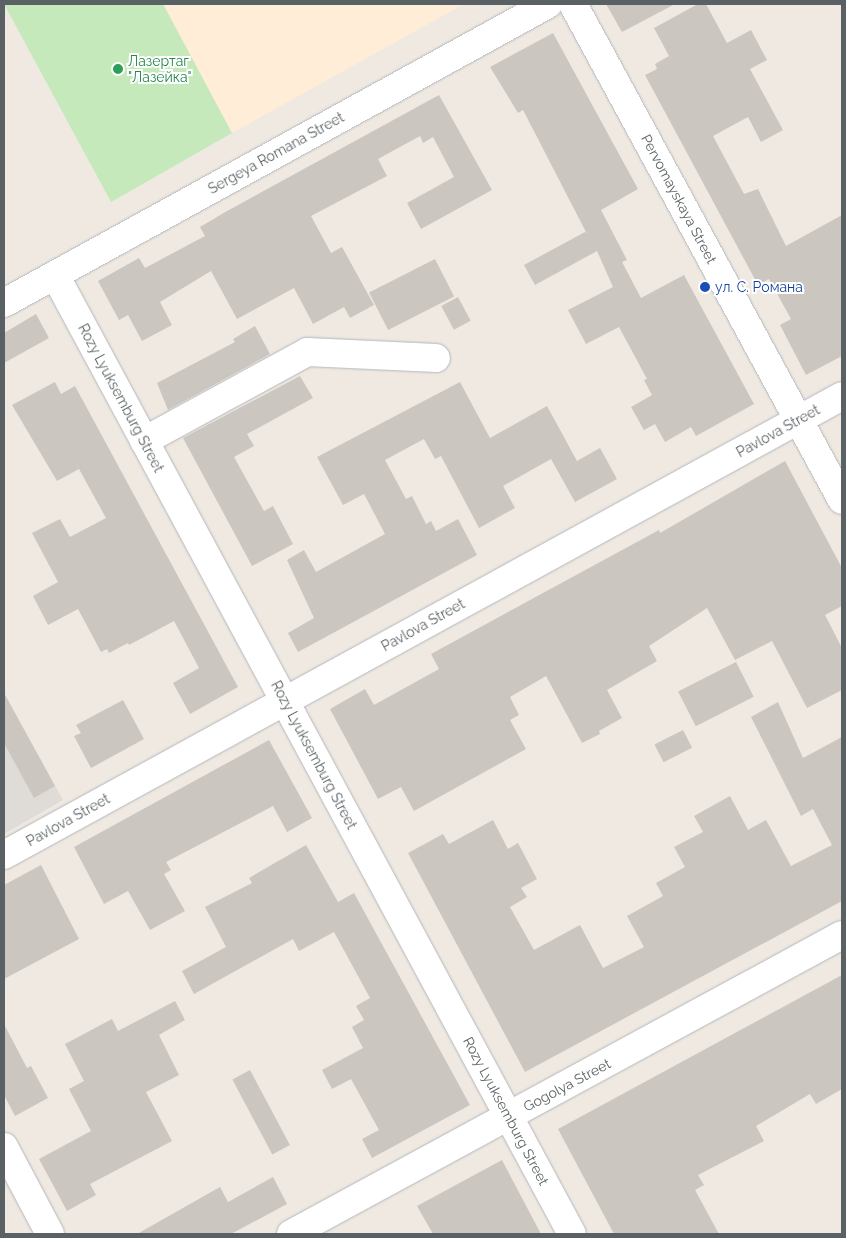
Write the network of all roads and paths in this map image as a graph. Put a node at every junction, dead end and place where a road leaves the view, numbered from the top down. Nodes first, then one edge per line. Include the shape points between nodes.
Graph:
1 (573, 4) edge
2 (537, 6) edge
3 (55, 275) junction
4 (4, 303) edge
5 (436, 358) dead end
6 (842, 396) edge
7 (798, 420) junction
8 (144, 441) junction
9 (842, 500) edge
10 (285, 701) junction
11 (4, 855) edge
12 (842, 935) edge
13 (508, 1116) junction
14 (4, 1147) edge
15 (50, 1234) edge
16 (292, 1234) edge
17 (572, 1234) edge

1 - 7 street, Pervomayskaya Street
2 - 3 street, Sergeya Romana Street
3 - 4 street, Sergeya Romana Street
3 - 8 street, Rozy Lyuksemburg Street
5 - 8 street via 307,352
6 - 7 street, Pavlova Street
7 - 9 street, Pervomayskaya Street
7 - 10 street, Pavlova Street
8 - 10 street, Rozy Lyuksemburg Street
10 - 11 street, Pavlova Street
10 - 13 street, Rozy Lyuksemburg Street
12 - 13 street, Gogolya Street
13 - 16 street, Gogolya Street
13 - 17 street, Rozy Lyuksemburg Street
14 - 15 street

